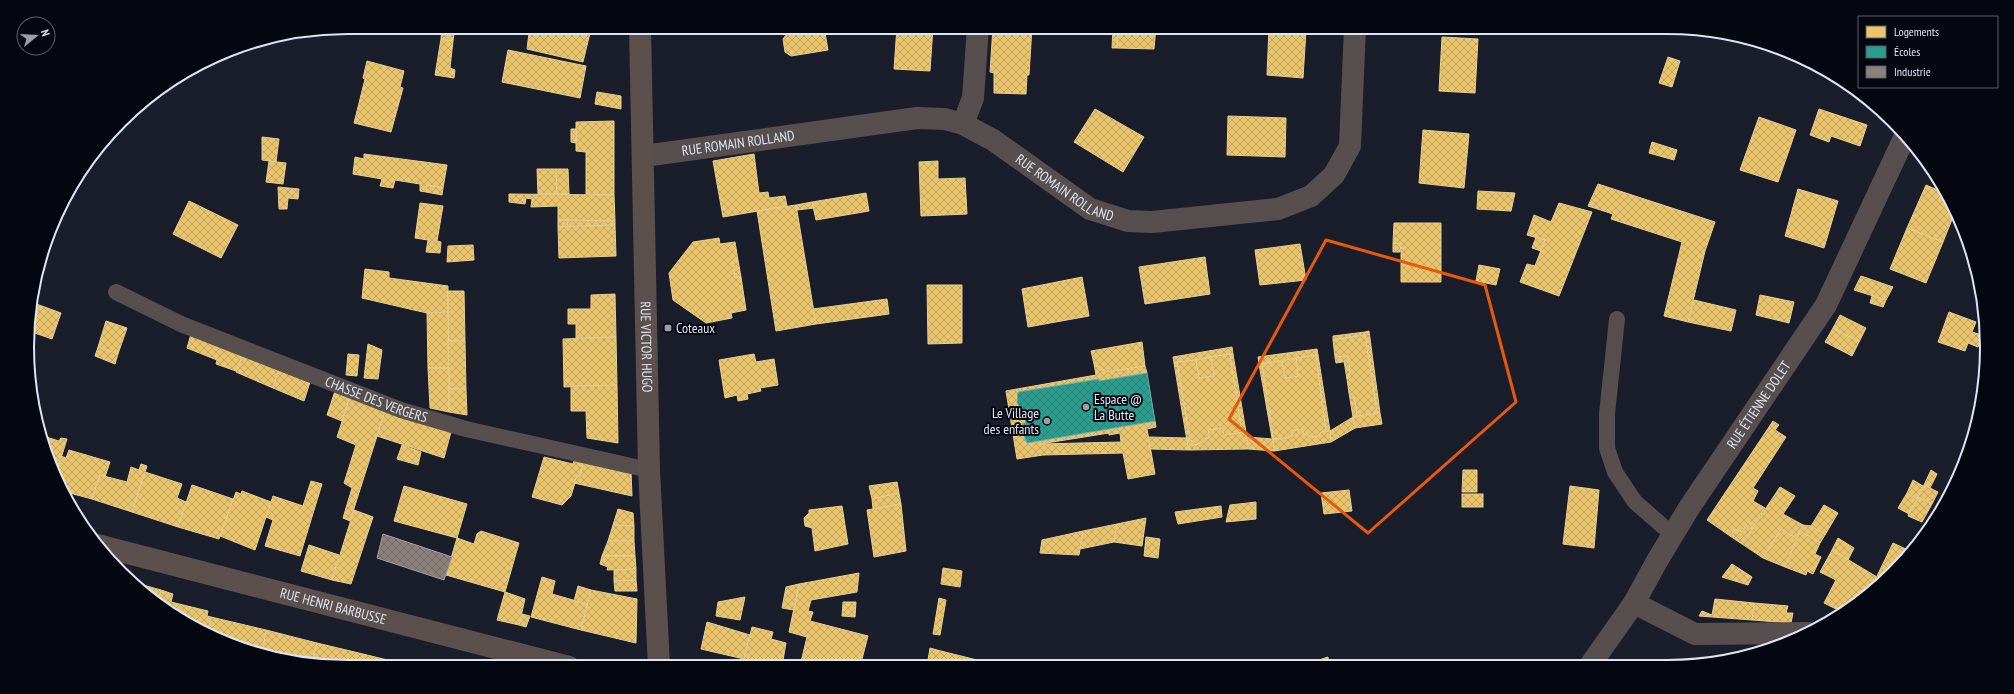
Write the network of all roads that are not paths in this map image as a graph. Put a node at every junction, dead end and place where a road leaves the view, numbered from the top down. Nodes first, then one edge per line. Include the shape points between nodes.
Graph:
1 (640, 34) edge
2 (977, 34) edge
3 (1355, 34) edge
4 (963, 124) junction
5 (1902, 142) edge
6 (644, 156) junction
7 (116, 292) dead end
8 (1617, 319) dead end
9 (649, 470) junction
10 (1673, 535) junction
11 (107, 547) edge
12 (1634, 603) junction
13 (1793, 633) edge
14 (546, 660) edge
15 (659, 660) edge
16 (1594, 660) edge

1 - 6 main road, RUE VICTOR HUGO
2 - 4 street via 972,98
3 - 4 street, RUE ROMAIN ROLLAND via 1350,146 1334,175 1311,196 1278,209 1152,222 1128,222 1090,209 993,140
4 - 6 street, RUE ROMAIN ROLLAND via 945,119 917,118
5 - 10 street, RUE ÉTIENNE DOLET via 1826,305
6 - 9 main road, RUE VICTOR HUGO
7 - 9 lane, CHASSE DES VERGERS via 181,324 401,410 466,429
8 - 10 lane via 1607,414 1607,448 1614,472 1635,502
9 - 15 main road, RUE VICTOR HUGO
10 - 12 street, RUE ÉTIENNE DOLET
11 - 14 main road, RUE HENRI BARBUSSE
12 - 13 street via 1695,634
12 - 16 street, RUE ÉTIENNE DOLET

